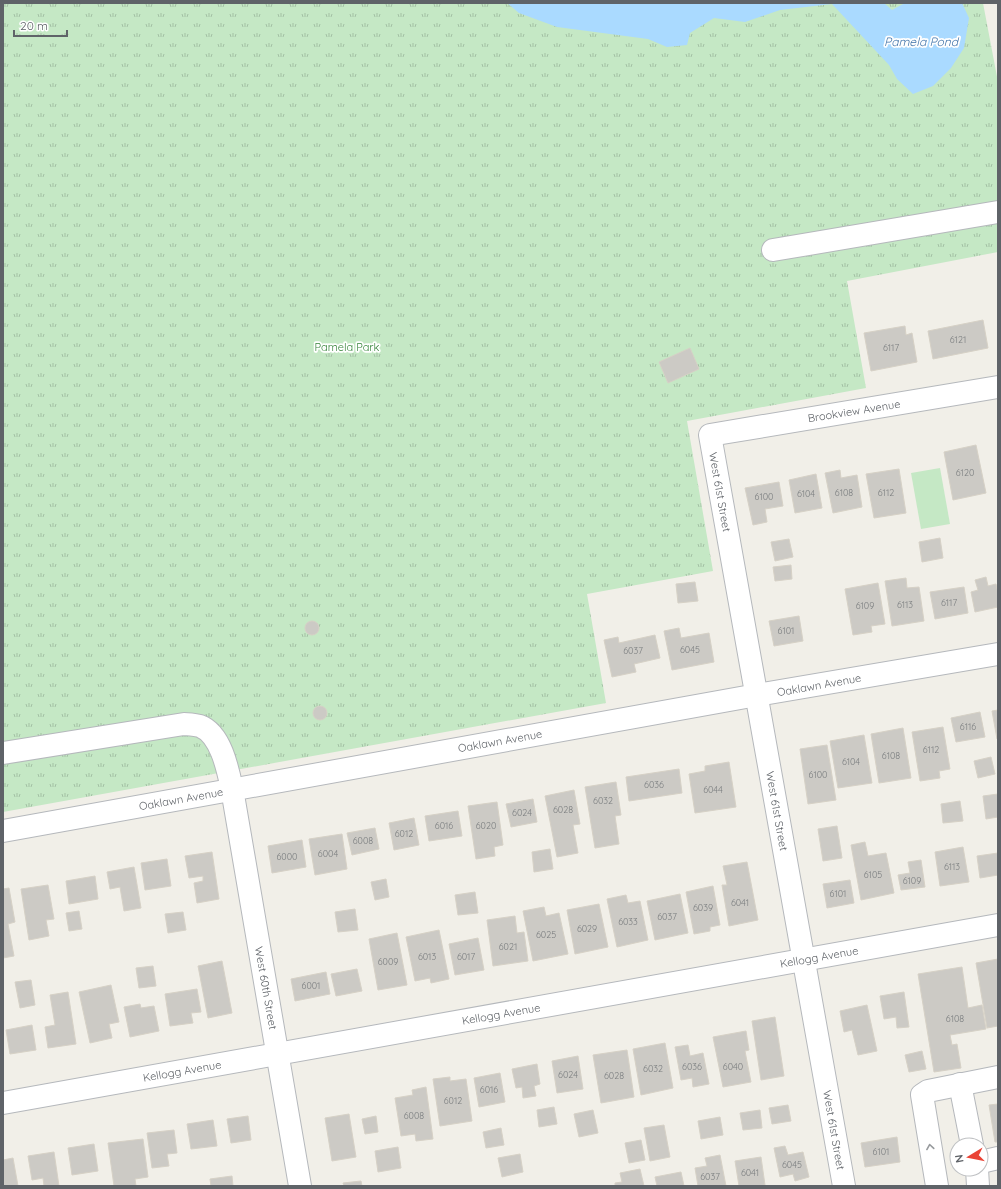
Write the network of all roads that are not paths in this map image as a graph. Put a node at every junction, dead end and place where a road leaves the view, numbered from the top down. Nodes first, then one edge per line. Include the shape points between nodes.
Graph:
1 (998, 212) edge
2 (773, 250) dead end
3 (998, 387) edge
4 (710, 435) joint
5 (998, 654) edge
6 (757, 695) junction
7 (3, 753) edge
8 (232, 789) junction
9 (3, 831) edge
10 (998, 925) edge
11 (804, 960) junction
12 (277, 1054) junction
13 (998, 1077) edge
14 (960, 1084) junction
15 (3, 1103) edge
16 (970, 1137) edge
17 (300, 1186) edge
18 (844, 1186) edge
19 (937, 1186) edge

1 - 2 street
3 - 4 street, Brookview Avenue
4 - 6 street, West 61st Street
5 - 6 street, Oaklawn Avenue
6 - 8 street, Oaklawn Avenue
6 - 11 street, West 61st Street
7 - 8 street, West 60th Street via 184,724 200,727 212,735 227,764
8 - 9 street, Oaklawn Avenue
8 - 12 street, West 60th Street
10 - 11 street, Kellogg Avenue
11 - 12 street, Kellogg Avenue
11 - 18 street, West 61st Street
12 - 15 street, Kellogg Avenue
12 - 17 street, West 60th Street
13 - 14 street
14 - 16 street
19 -> 14 street via 922,1095 928,1091

